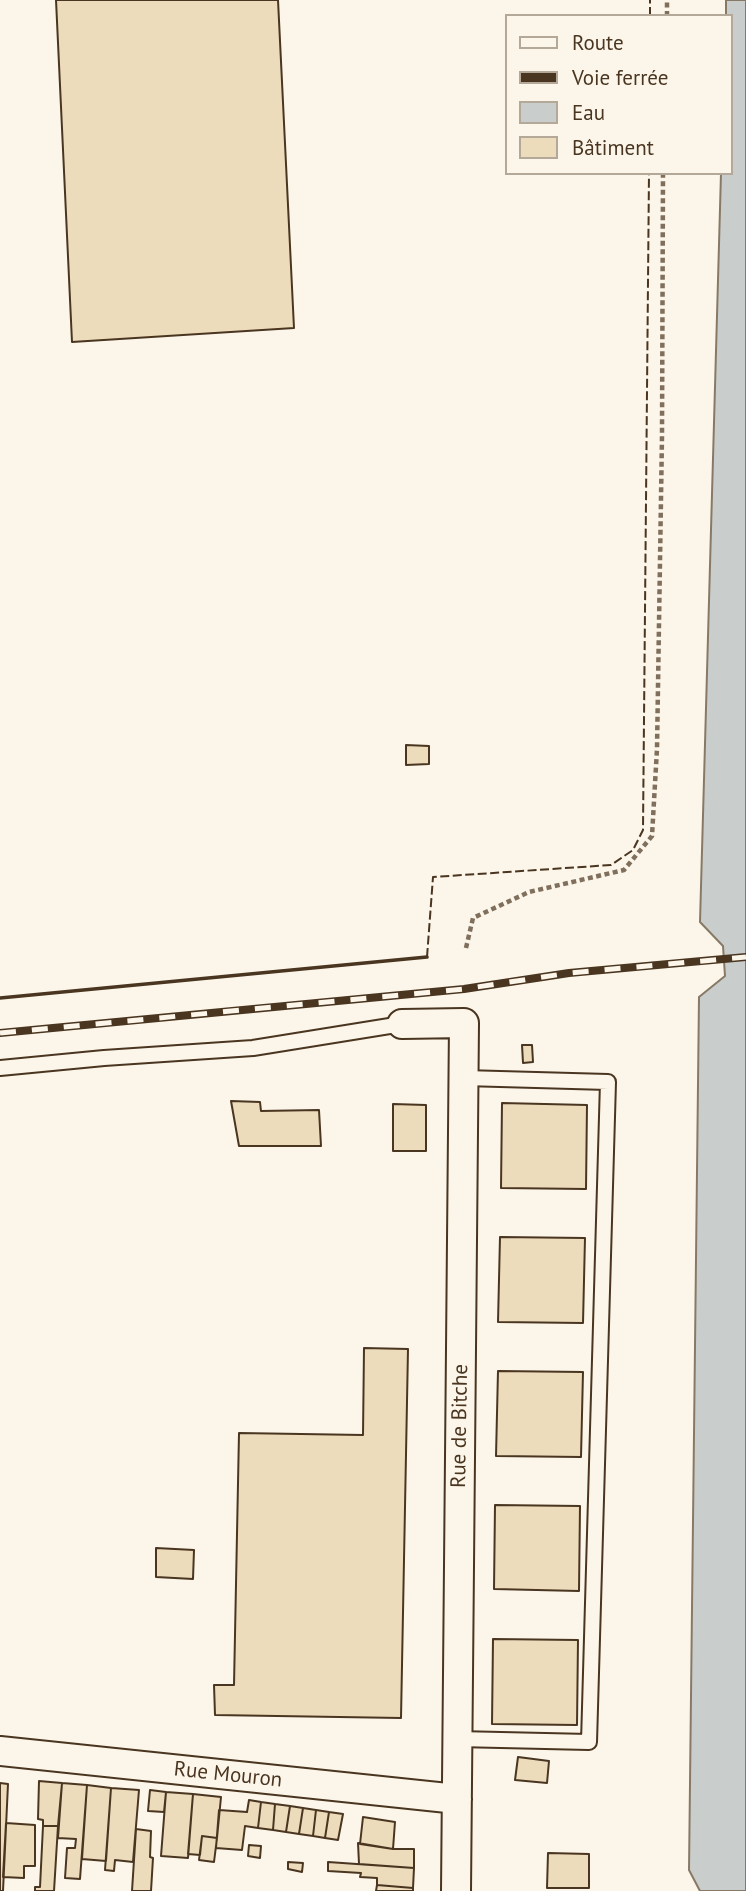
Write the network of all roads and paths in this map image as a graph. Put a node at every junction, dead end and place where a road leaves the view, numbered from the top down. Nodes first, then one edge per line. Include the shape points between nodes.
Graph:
1 (663, 175) edge
2 (466, 948) dead end
3 (402, 1024) joint
4 (0, 1068) edge
5 (464, 1078) junction
6 (457, 1739) junction
7 (0, 1751) edge
8 (457, 1799) junction
9 (456, 1891) edge

1 - 2 path via 662,491 652,836 624,870 529,892 473,918
3 - 4 lane via 253,1048
3 - 5 street, Rue de Bitche via 464,1024
5 - 6 street, Rue de Bitche
5 - 6 lane via 608,1082 589,1742
6 - 8 street, Rue de Bitche
7 - 8 street, Rue Mouron
8 - 9 street, Rue de Bitche

